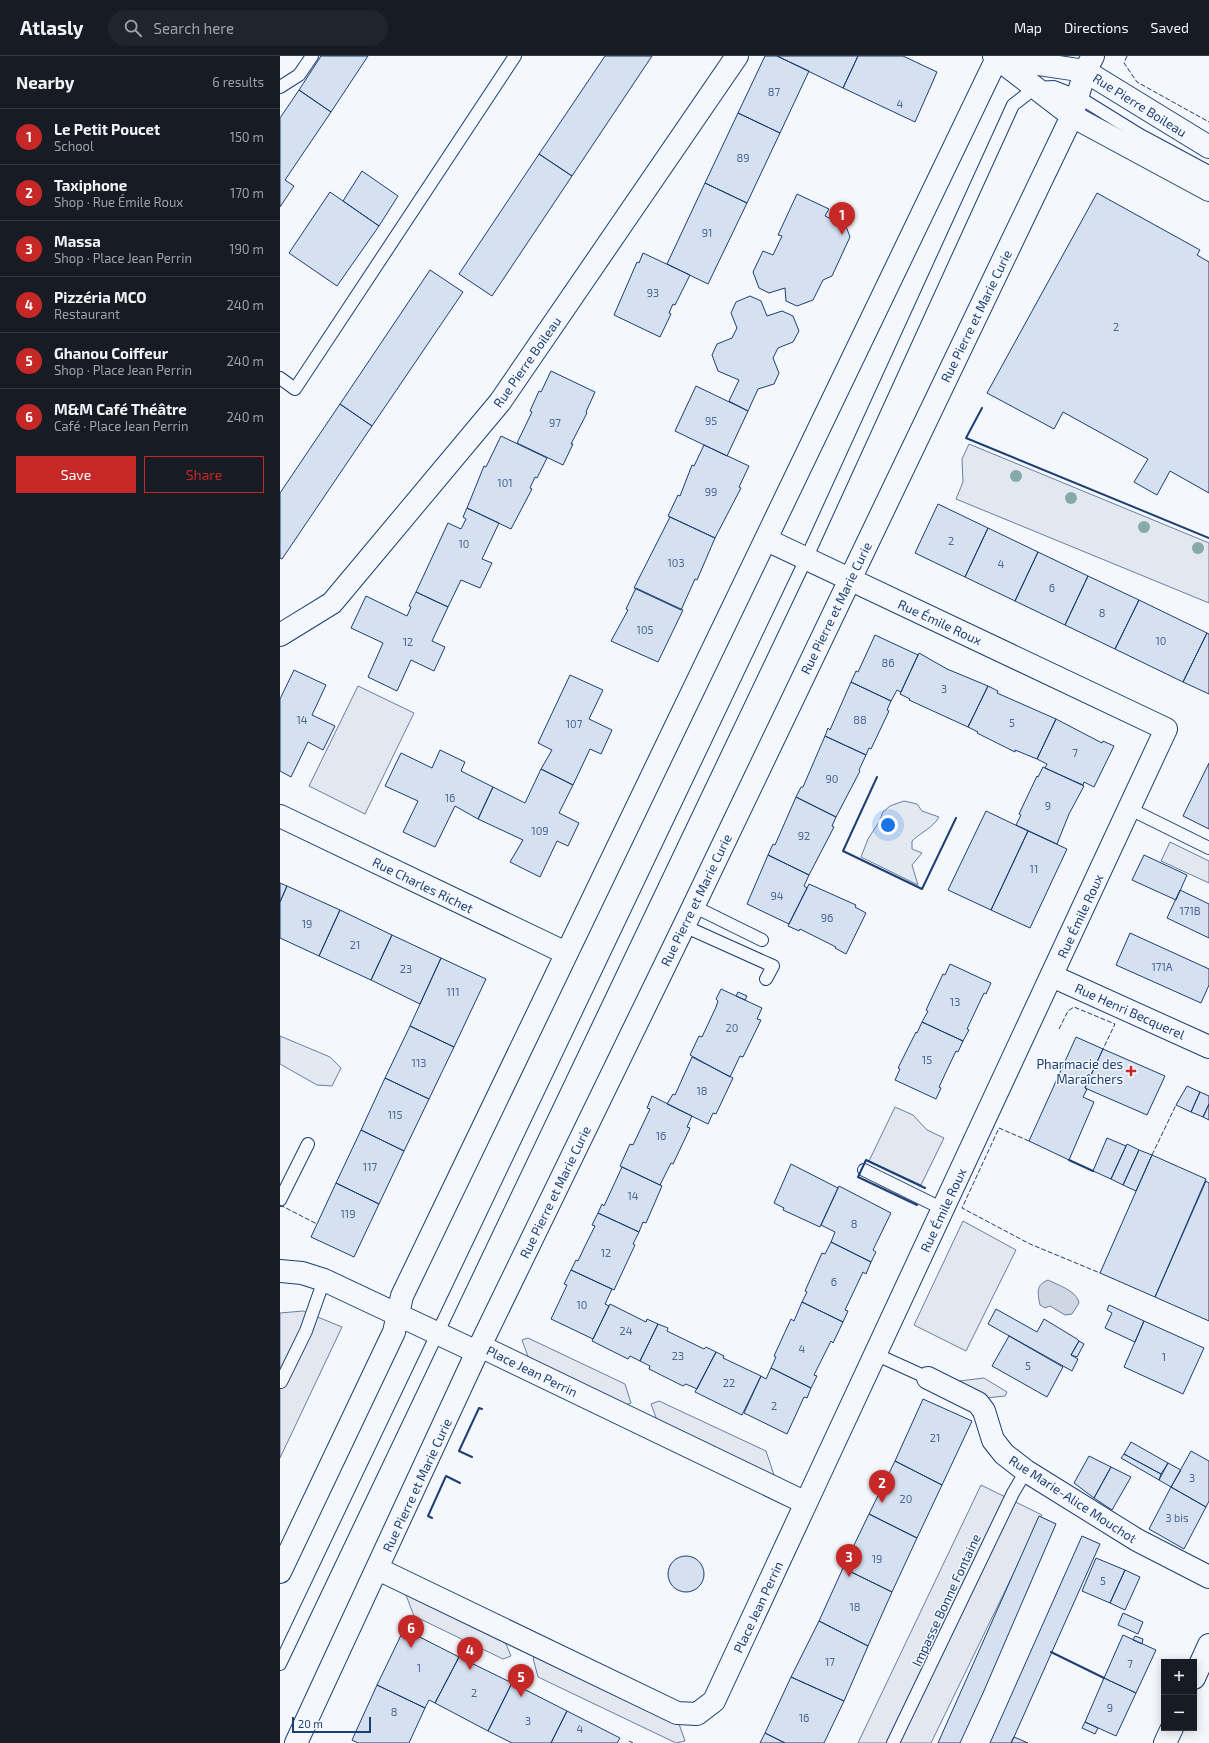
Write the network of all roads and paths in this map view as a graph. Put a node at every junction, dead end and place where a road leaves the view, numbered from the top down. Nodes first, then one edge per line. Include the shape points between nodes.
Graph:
1 (312, 56) edge
2 (515, 56) edge
3 (737, 56) edge
4 (997, 57) edge
5 (1089, 64) edge
6 (280, 87) edge
7 (1035, 88) junction
8 (1074, 106) junction
9 (1209, 147) edge
10 (1209, 172) edge
11 (1209, 190) edge
12 (280, 378) edge
13 (767, 540) junction
14 (806, 559) junction
15 (850, 579) junction
16 (280, 635) edge
17 (1130, 809) junction
18 (280, 816) edge
19 (1209, 848) edge
20 (689, 916) junction
21 (762, 940) dead end
22 (566, 953) junction
23 (1052, 976) junction
24 (766, 979) dead end
25 (1209, 1047) edge
26 (308, 1144) dead end
27 (864, 1170) dead end
28 (280, 1200) edge
29 (943, 1210) junction
30 (280, 1271) edge
31 (324, 1280) junction
32 (397, 1314) junction
33 (436, 1333) junction
34 (479, 1349) junction
35 (875, 1354) junction
36 (928, 1378) joint
37 (280, 1382) edge
38 (1026, 1471) junction
39 (806, 1503) junction
40 (378, 1568) junction
41 (280, 1572) edge
42 (1209, 1577) edge
43 (1209, 1645) edge
44 (280, 1664) edge
45 (1197, 1671) edge
46 (1171, 1731) edge
47 (296, 1743) edge
48 (894, 1743) edge
49 (1165, 1743) edge

1 - 6 lane via 299,75
2 - 12 lane via 296,388
3 - 16 street, Rue Pierre Boileau via 500,402 332,603
4 - 5 street, Rue Pierre Boileau
4 - 7 street, Rue Pierre Boileau
4 - 13 street
5 - 8 street, Rue Pierre et Marie Curie
5 - 9 street, Rue Pierre Boileau
7 - 8 street, Rue Pierre Boileau
7 - 14 lane via 1013,105
8 - 10 lane, Rue Pierre Boileau via 1140,135
8 - 11 street, Rue Pierre Boileau
8 - 15 street, Rue Pierre et Marie Curie
13 - 14 street, Rue Émile Roux
13 - 22 street
14 - 15 street, Rue Émile Roux
14 - 33 lane
15 - 17 street, Rue Émile Roux via 1166,730
15 - 20 street, Rue Pierre et Marie Curie
17 - 19 lane
17 - 23 street, Rue Émile Roux
18 - 22 street, Rue Charles Richet
20 - 21 lane
20 - 24 lane via 772,966
20 - 34 street, Rue Pierre et Marie Curie
22 - 32 street via 402,1296
23 - 25 street, Rue Henri Becquerel
23 - 29 street, Rue Émile Roux
26 - 28 lane
27 - 29 lane
29 - 35 street, Rue Émile Roux
30 - 31 street, Place Jean Perrin via 302,1273
31 - 32 street, Place Jean Perrin
31 - 37 lane via 306,1331
32 - 33 street, Place Jean Perrin
32 - 41 street via 394,1332
33 - 34 street, Place Jean Perrin
33 - 44 lane
34 - 39 street, Place Jean Perrin
34 - 40 street, Rue Pierre et Marie Curie
35 - 36 lane, Rue Marie-Alice Mouchot
35 - 39 street, Rue Émile Roux
36 - 38 street, Rue Marie-Alice Mouchot via 978,1403 984,1411 993,1440 1004,1454
38 - 42 street, Rue Marie-Alice Mouchot via 1137,1540
38 - 48 lane, Impasse Bonne Fontaine via 1012,1493
39 - 40 street, Place Jean Perrin via 714,1701 697,1714 677,1713
40 - 47 street, Rue Pierre et Marie Curie
43 - 45 street
46 - 49 street

